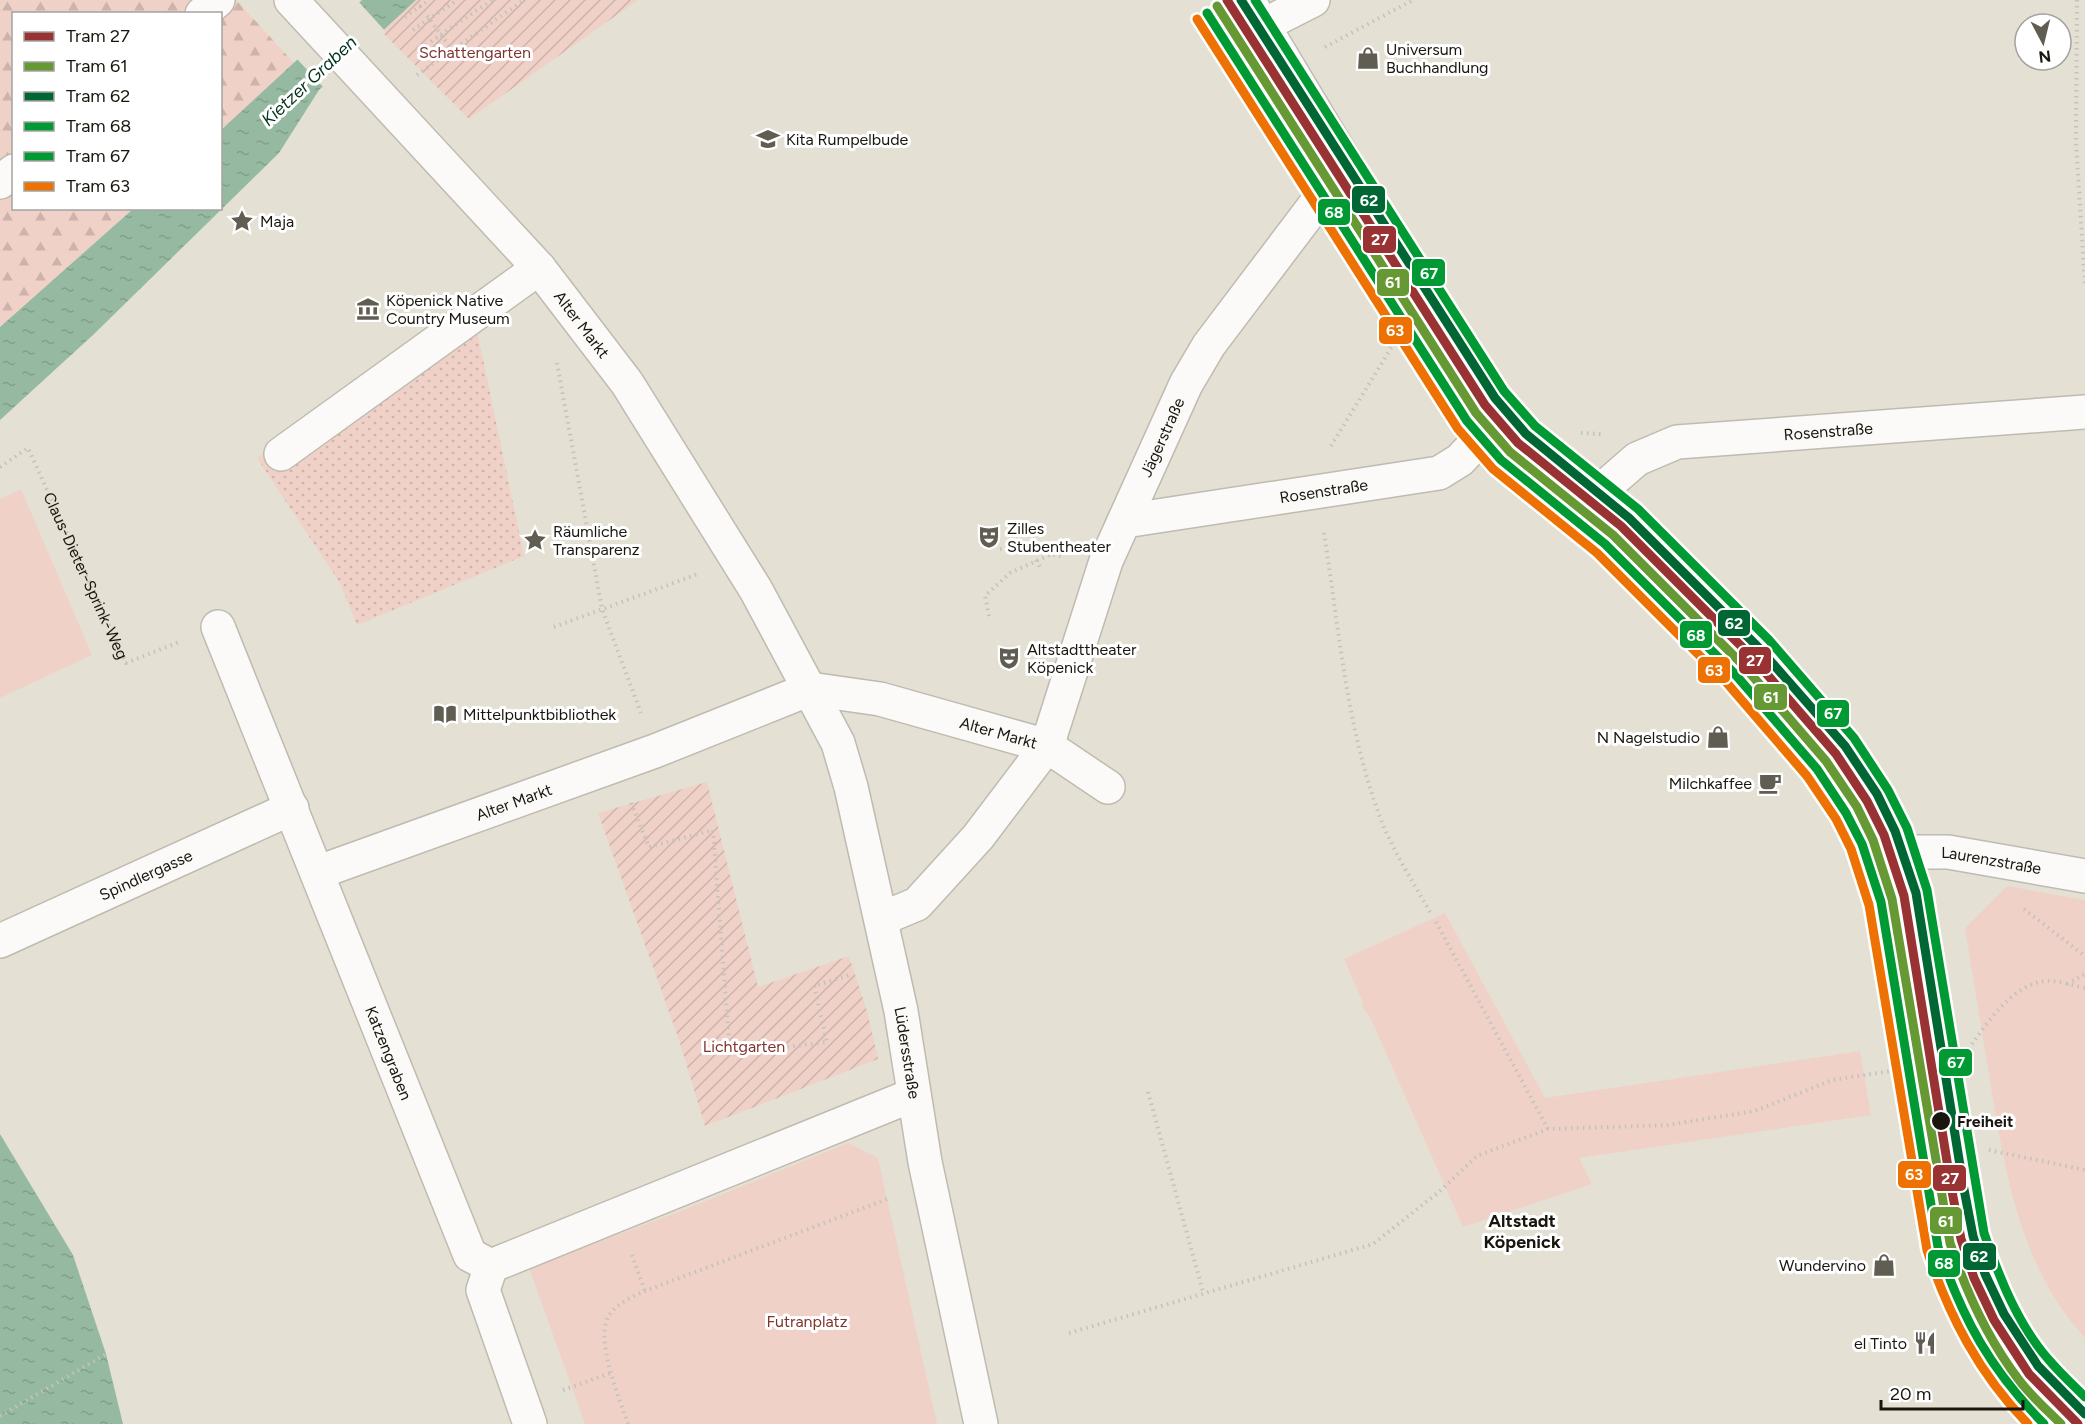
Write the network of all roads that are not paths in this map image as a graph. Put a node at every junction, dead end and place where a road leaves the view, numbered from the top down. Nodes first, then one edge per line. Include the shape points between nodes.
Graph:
1 (218, 0) edge
2 (1313, 0) edge
3 (294, 3) edge
4 (204, 12) edge
5 (1256, 13) edge
6 (1346, 164) junction
7 (12, 173) edge
8 (0, 182) edge
9 (539, 268) junction
10 (2085, 412) edge
11 (1499, 418) junction
12 (281, 454) dead end
13 (1591, 499) junction
14 (1125, 521) junction
15 (218, 627) road end
16 (810, 689) junction
17 (1047, 746) junction
18 (1108, 787) dead end
19 (292, 808) junction
20 (1896, 852) junction
21 (318, 872) junction
22 (2085, 876) edge
23 (881, 919) junction
24 (0, 941) edge
25 (913, 1095) junction
26 (491, 1266) junction
27 (526, 1414) edge
28 (2085, 1423) edge
29 (981, 1424) edge

1 - 4 street
2 - 5 street
3 - 9 street, Alter Markt
5 - 6 street
6 - 11 street
6 - 14 street, Jägerstraße via 1197,364
7 - 8 street
9 - 12 street
9 - 16 street, Alter Markt via 627,383
10 - 13 street, Rosenstraße via 1677,442 1637,459
11 - 13 street
11 - 14 street, Rosenstraße via 1446,470
13 - 20 street via 1752,657 1836,754 1878,811
14 - 17 street, Jägerstraße via 1104,570
15 - 19 street, Katzengraben
16 - 17 street, Alter Markt via 880,699
16 - 21 street, Alter Markt via 655,751
16 - 23 street, Lüdersstraße via 838,743
17 - 18 street, Alter Markt
17 - 23 street, Jägerstraße via 978,837 917,904
19 - 21 street, Katzengraben
19 - 24 street, Spindlergasse
20 - 22 street, Laurenzstraße via 1948,852
20 - 28 street via 1952,1195 1974,1278 2014,1351 2050,1392
21 - 26 street, Katzengraben via 470,1255
23 - 25 street, Lüdersstraße via 901,1011
25 - 26 street
25 - 29 street, Lüdersstraße
26 - 27 street via 483,1290

